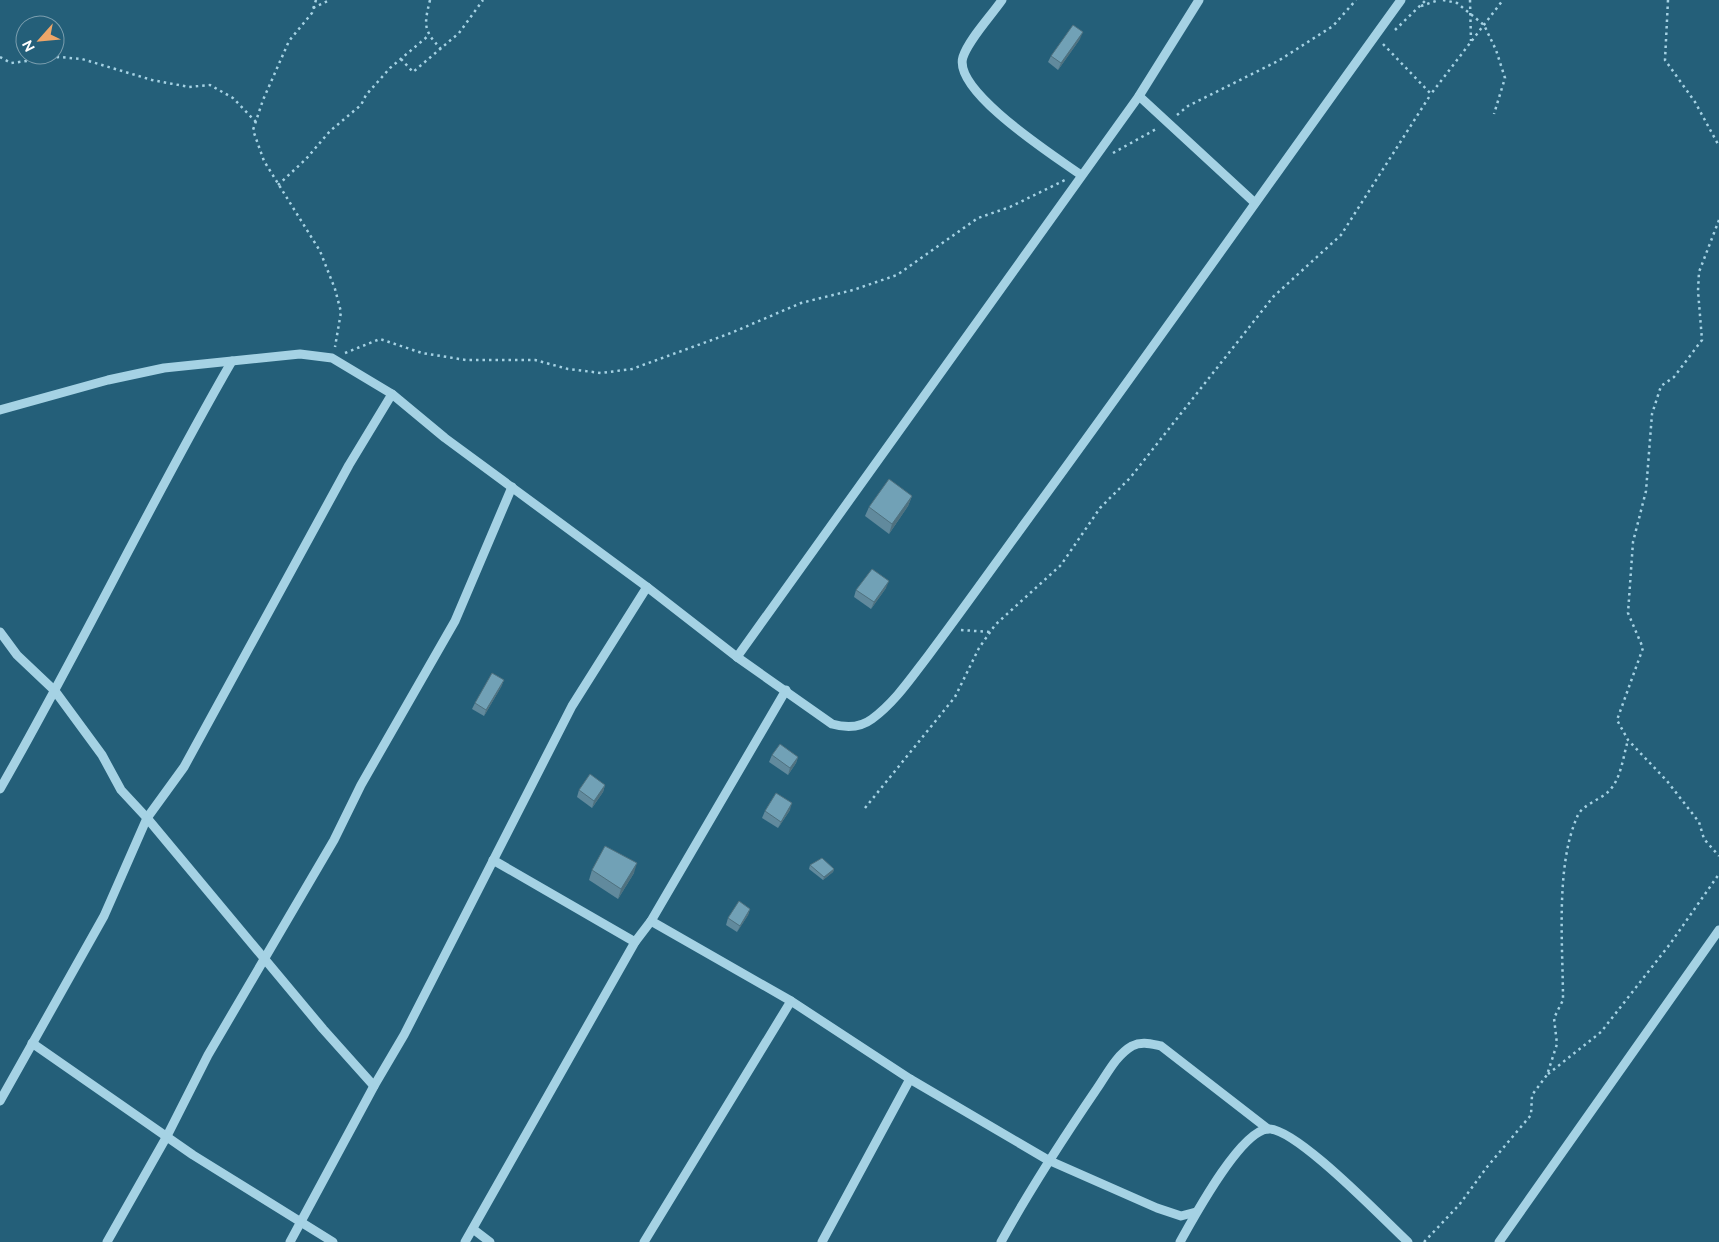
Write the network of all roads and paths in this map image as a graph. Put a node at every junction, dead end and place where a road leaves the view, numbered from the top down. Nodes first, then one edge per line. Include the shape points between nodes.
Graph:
1 (316, 0) edge
2 (330, 0) edge
3 (430, 0) edge
4 (483, 0) edge
5 (1002, 0) edge
6 (1199, 0) edge
7 (1401, 0) edge
8 (1441, 0) edge
9 (1470, 0) edge
10 (1503, 0) edge
11 (1668, 0) edge
12 (1420, 6) dead end
13 (313, 8) junction
14 (1470, 12) junction
15 (1484, 25) junction
16 (428, 36) junction
17 (1471, 42) junction
18 (1382, 43) dead end
19 (441, 49) junction
20 (0, 57) edge
21 (401, 59) junction
22 (1431, 94) junction
23 (1139, 96) junction
24 (1494, 114) dead end
25 (256, 122) junction
26 (1719, 146) edge
27 (1081, 175) junction
28 (278, 185) junction
29 (1255, 203) junction
30 (1719, 220) edge
31 (802, 303) dead end
32 (332, 358) junction
33 (232, 360) junction
34 (392, 394) junction
35 (0, 410) edge
36 (512, 487) junction
37 (648, 587) junction
38 (948, 629) junction
39 (0, 632) edge
40 (990, 632) junction
41 (737, 657) junction
42 (786, 690) junction
43 (54, 691) junction
44 (1628, 740) junction
45 (0, 789) edge
46 (864, 808) dead end
47 (148, 818) junction
48 (1719, 856) edge
49 (494, 860) junction
50 (1719, 874) edge
51 (651, 921) junction
52 (1719, 930) edge
53 (634, 942) junction
54 (264, 958) junction
55 (791, 1001) junction
56 (32, 1043) junction
57 (1547, 1075) junction
58 (910, 1079) junction
59 (374, 1086) junction
60 (0, 1101) edge
61 (1268, 1129) junction
62 (167, 1136) junction
63 (1048, 1160) junction
64 (1196, 1212) junction
65 (300, 1223) junction
66 (473, 1230) junction
67 (107, 1242) edge
68 (290, 1242) edge
69 (334, 1242) edge
70 (465, 1242) edge
71 (490, 1242) edge
72 (644, 1242) edge
73 (822, 1242) edge
74 (1001, 1242) edge
75 (1180, 1242) edge
76 (1408, 1242) edge
77 (1424, 1242) edge
78 (1499, 1242) edge

1 - 13 path
2 - 13 path
3 - 16 path via 425,27
4 - 19 path via 459,33
5 - 27 street via 963,58 964,73 979,95 1006,121
6 - 23 street
7 - 29 street
8 - 12 path
8 - 14 path via 1457,3
9 - 14 path
10 - 15 path
11 - 26 path via 1665,60
13 - 25 path via 289,41
14 - 15 path
14 - 17 path
15 - 17 path
15 - 24 path via 1505,78
16 - 19 path
16 - 21 path
17 - 22 path
18 - 22 path
19 - 21 path via 413,72
20 - 25 path via 12,64 58,57 82,59 152,80 189,87 210,85 233,98
21 - 28 path via 361,105 330,131
22 - 40 path via 1341,235 1274,297 1130,478 1100,508 1061,565
23 - 27 street
23 - 29 street
25 - 28 path via 253,130 264,161
27 - 41 street
28 - 32 path via 320,251 335,289 341,312
29 - 38 street via 1092,434
30 - 44 path via 1698,272 1702,340 1674,377 1661,386 1652,414 1646,491 1633,542 1628,613 1643,648 1617,720
31 - 32 path via 692,348 632,368 601,373 535,360 466,360 422,353 380,339
32 - 33 street via 300,354
32 - 34 street
33 - 35 street via 164,368 108,380
33 - 43 street via 181,448
34 - 36 street
34 - 47 street via 348,465 184,767
36 - 37 street
36 - 54 street via 455,621 361,785 334,840
37 - 41 street
37 - 49 street via 572,706
38 - 40 path
38 - 42 street via 896,697 863,725 842,727 832,724
39 - 43 street
40 - 46 path via 954,697
41 - 42 street
42 - 51 street
43 - 45 street
43 - 47 street via 102,755 121,790
44 - 48 path via 1683,801 1699,822 1704,839
44 - 57 path via 1616,782 1608,792 1579,813 1570,834 1565,869 1563,1000 1554,1018 1556,1044
47 - 54 street
47 - 56 street via 104,916
49 - 53 street
49 - 59 street via 404,1035
50 - 57 path via 1693,914 1601,1032
51 - 53 street
51 - 55 street
52 - 78 street
53 - 66 street
54 - 59 street
54 - 62 street via 208,1055
55 - 58 street
55 - 72 street
56 - 60 street
56 - 62 street
57 - 77 path via 1532,1095 1531,1115 1459,1205
58 - 63 street
58 - 73 street
59 - 65 street
61 - 63 street via 1161,1046 1145,1042 1124,1052
61 - 64 street via 1252,1135 1234,1153
61 - 76 street via 1286,1134 1317,1156
62 - 65 street
62 - 67 street
63 - 64 street via 1157,1208 1181,1216
63 - 74 street
64 - 75 street
65 - 68 street
65 - 69 street
66 - 70 street
66 - 71 street

